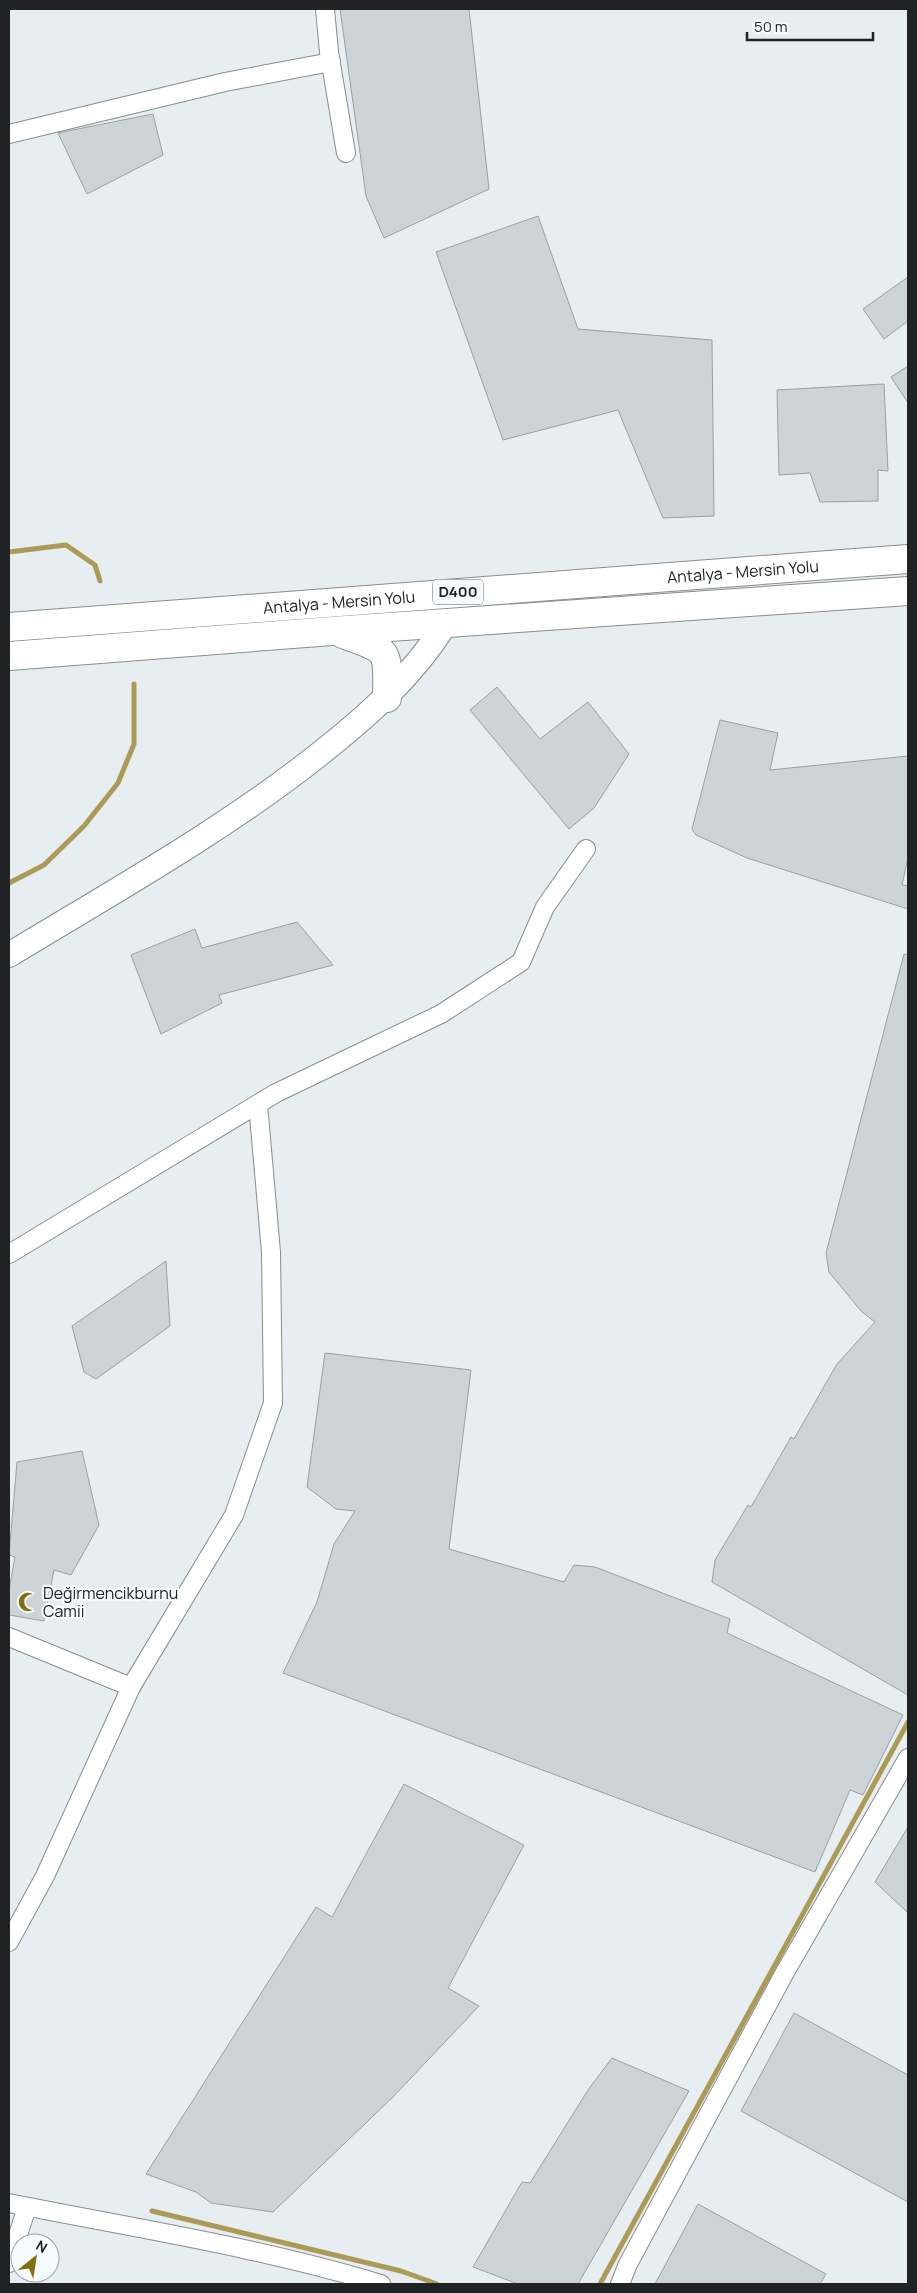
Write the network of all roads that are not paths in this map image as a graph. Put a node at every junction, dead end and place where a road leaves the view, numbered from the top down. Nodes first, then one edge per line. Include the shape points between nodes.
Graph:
1 (325, 9) edge
2 (331, 62) junction
3 (9, 134) edge
4 (346, 153) dead end
5 (908, 559) edge
6 (908, 591) edge
7 (446, 593) junction
8 (446, 623) junction
9 (9, 627) edge
10 (332, 631) junction
11 (9, 656) edge
12 (386, 698) junction
13 (586, 849) dead end
14 (9, 955) edge
15 (258, 1104) junction
16 (9, 1254) edge
17 (9, 1637) edge
18 (131, 1687) junction
19 (908, 1758) edge
20 (9, 1942) edge
21 (9, 2203) edge
22 (27, 2207) junction
23 (9, 2263) edge
24 (380, 2284) edge
25 (620, 2284) edge

1 - 2 street
2 - 3 street via 225,82
2 - 4 street
5 - 7 highway, Antalya - Mersin Yolu / D400
6 - 8 highway, Antalya - Mersin Yolu / D400
7 - 8 highway
7 - 9 highway, Antalya - Mersin Yolu / D400
8 - 10 highway, Antalya - Mersin Yolu / D400
8 - 12 street via 431,647
10 - 11 highway, Antalya - Mersin Yolu / D400
10 - 12 highway via 377,646 384,652 388,660
12 - 14 street via 263,798
13 - 15 street via 545,907 521,962 441,1014
15 - 16 street
15 - 18 street via 271,1252 273,1403 234,1516
17 - 18 street
18 - 20 street via 45,1876
19 - 25 street via 784,1974
21 - 22 street
22 - 23 street
22 - 24 street via 334,2270

